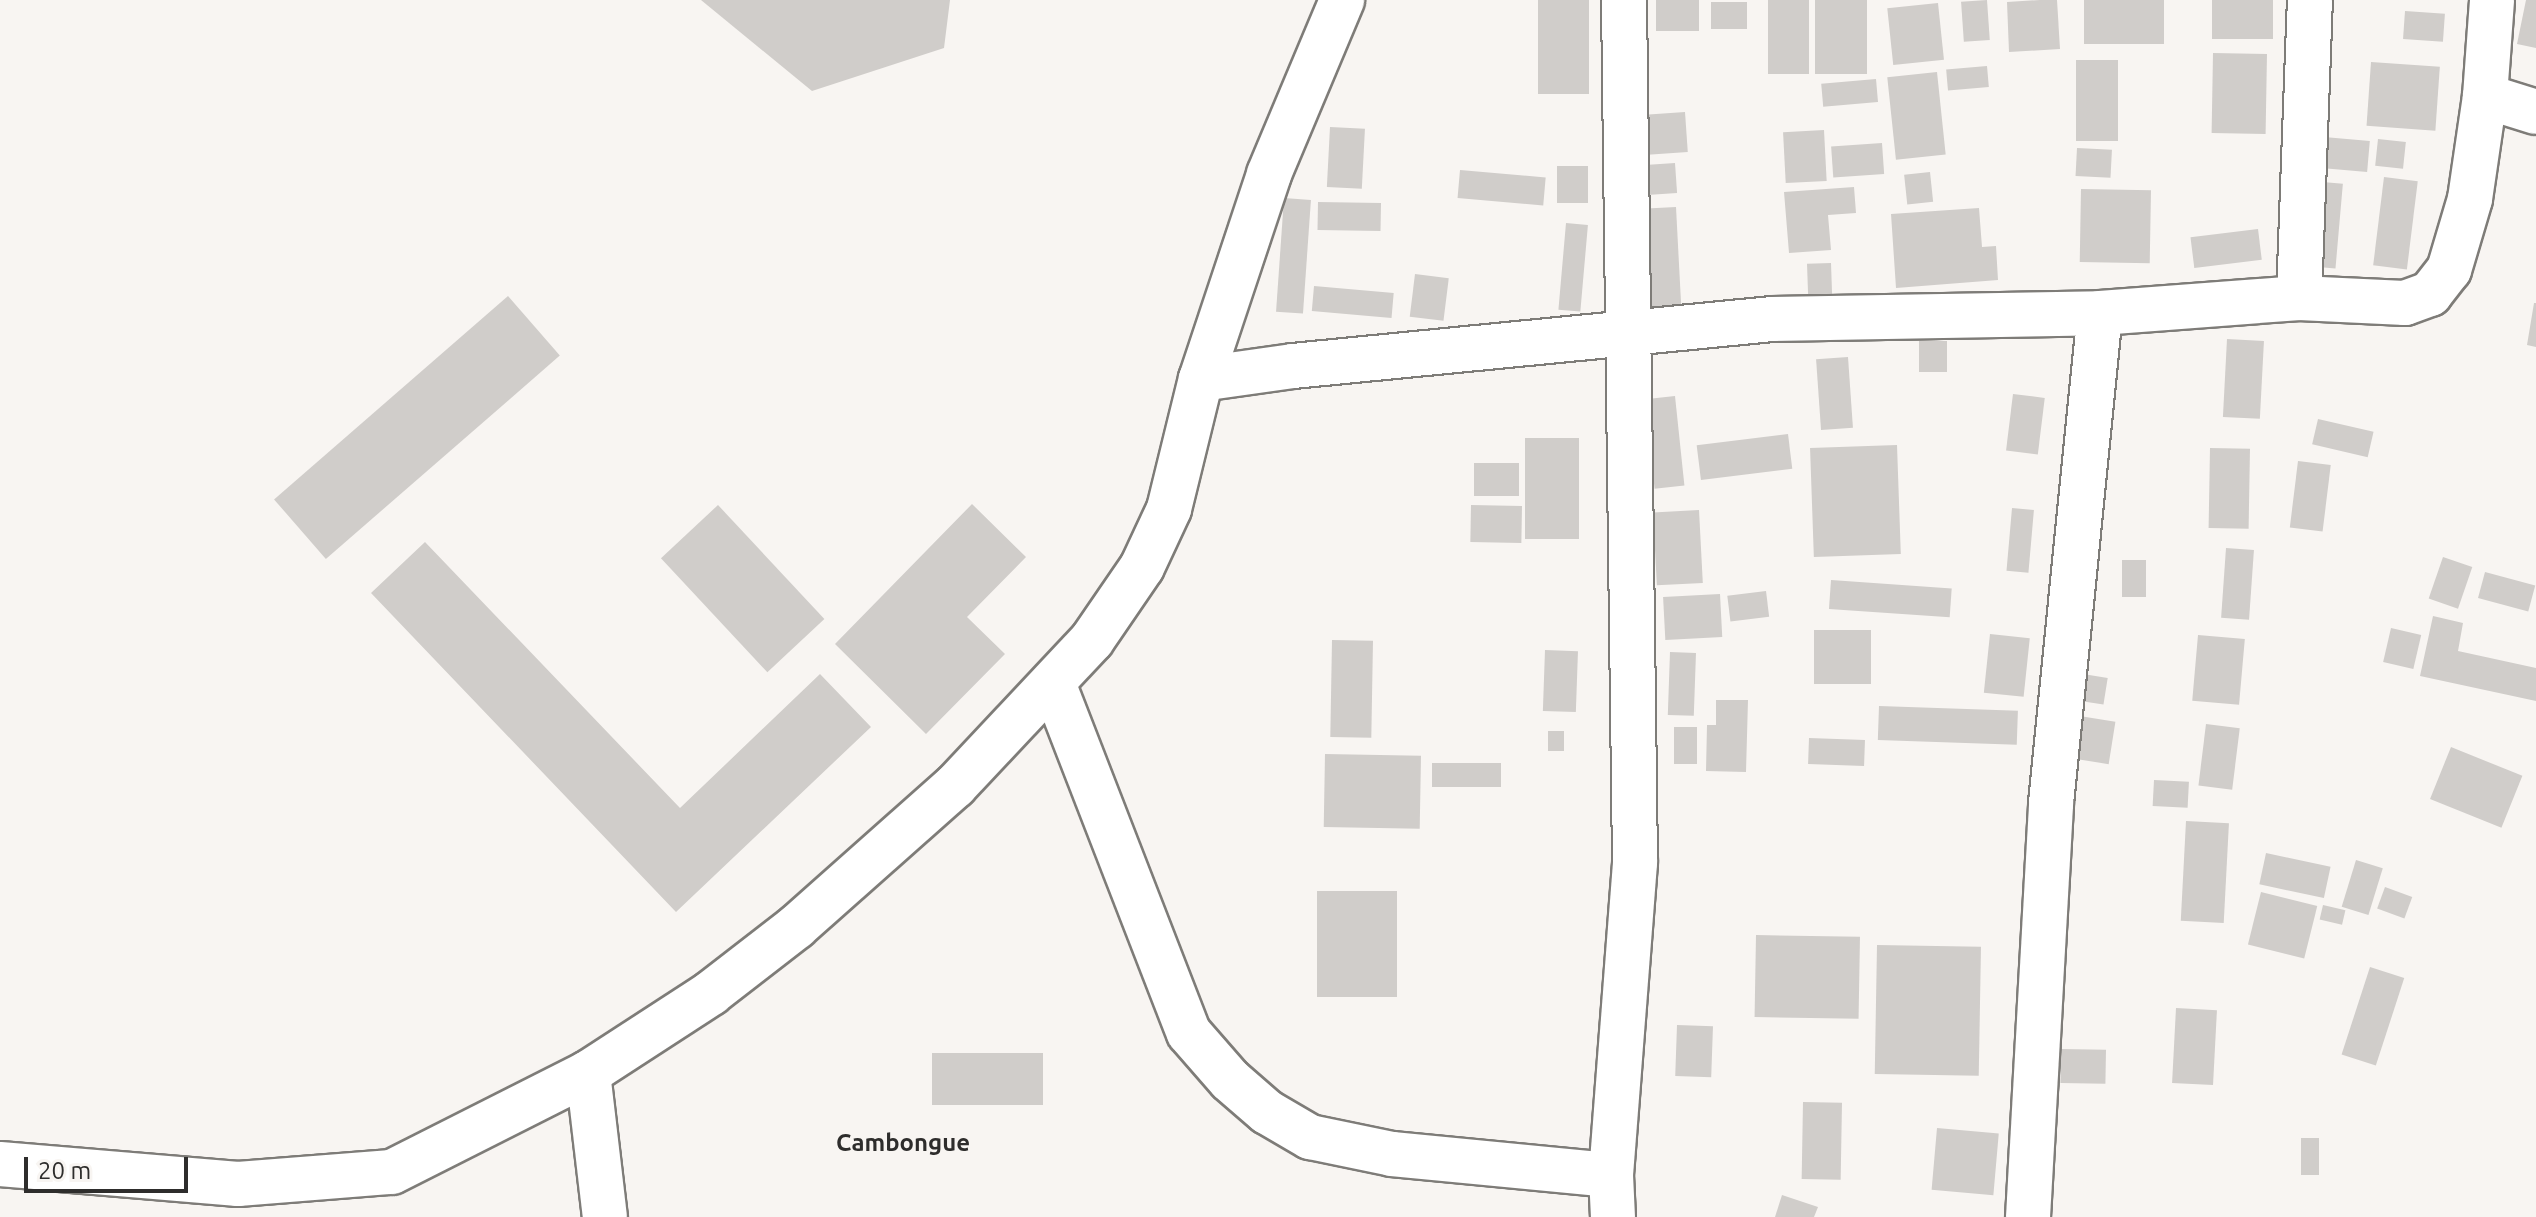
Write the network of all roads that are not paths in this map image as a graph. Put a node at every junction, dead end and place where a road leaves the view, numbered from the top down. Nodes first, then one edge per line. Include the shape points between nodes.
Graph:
1 (1342, 0) edge
2 (1624, 0) edge
3 (2310, 0) edge
4 (2492, 0) edge
5 (2485, 96) junction
6 (2536, 112) edge
7 (2299, 298) junction
8 (2100, 313) junction
9 (1628, 333) junction
10 (1201, 379) junction
11 (1053, 683) junction
12 (588, 1073) junction
13 (0, 1164) edge
14 (1612, 1196) edge
15 (238, 1200) edge
16 (605, 1217) edge
17 (2028, 1217) edge

1 - 10 street via 1269,174
2 - 9 street
3 - 7 street
4 - 5 street
5 - 6 street
5 - 7 street via 2470,199 2449,270 2430,294 2405,303
7 - 8 street
8 - 9 street via 1772,319
8 - 17 street via 2051,803
9 - 10 street
9 - 14 street via 1635,863
10 - 11 street via 1169,509 1142,567 1092,640
11 - 12 street via 955,786 796,927 711,993
11 - 14 street via 1189,1033 1230,1080 1267,1112 1310,1137
12 - 15 street via 392,1172
12 - 16 street
13 - 15 street

